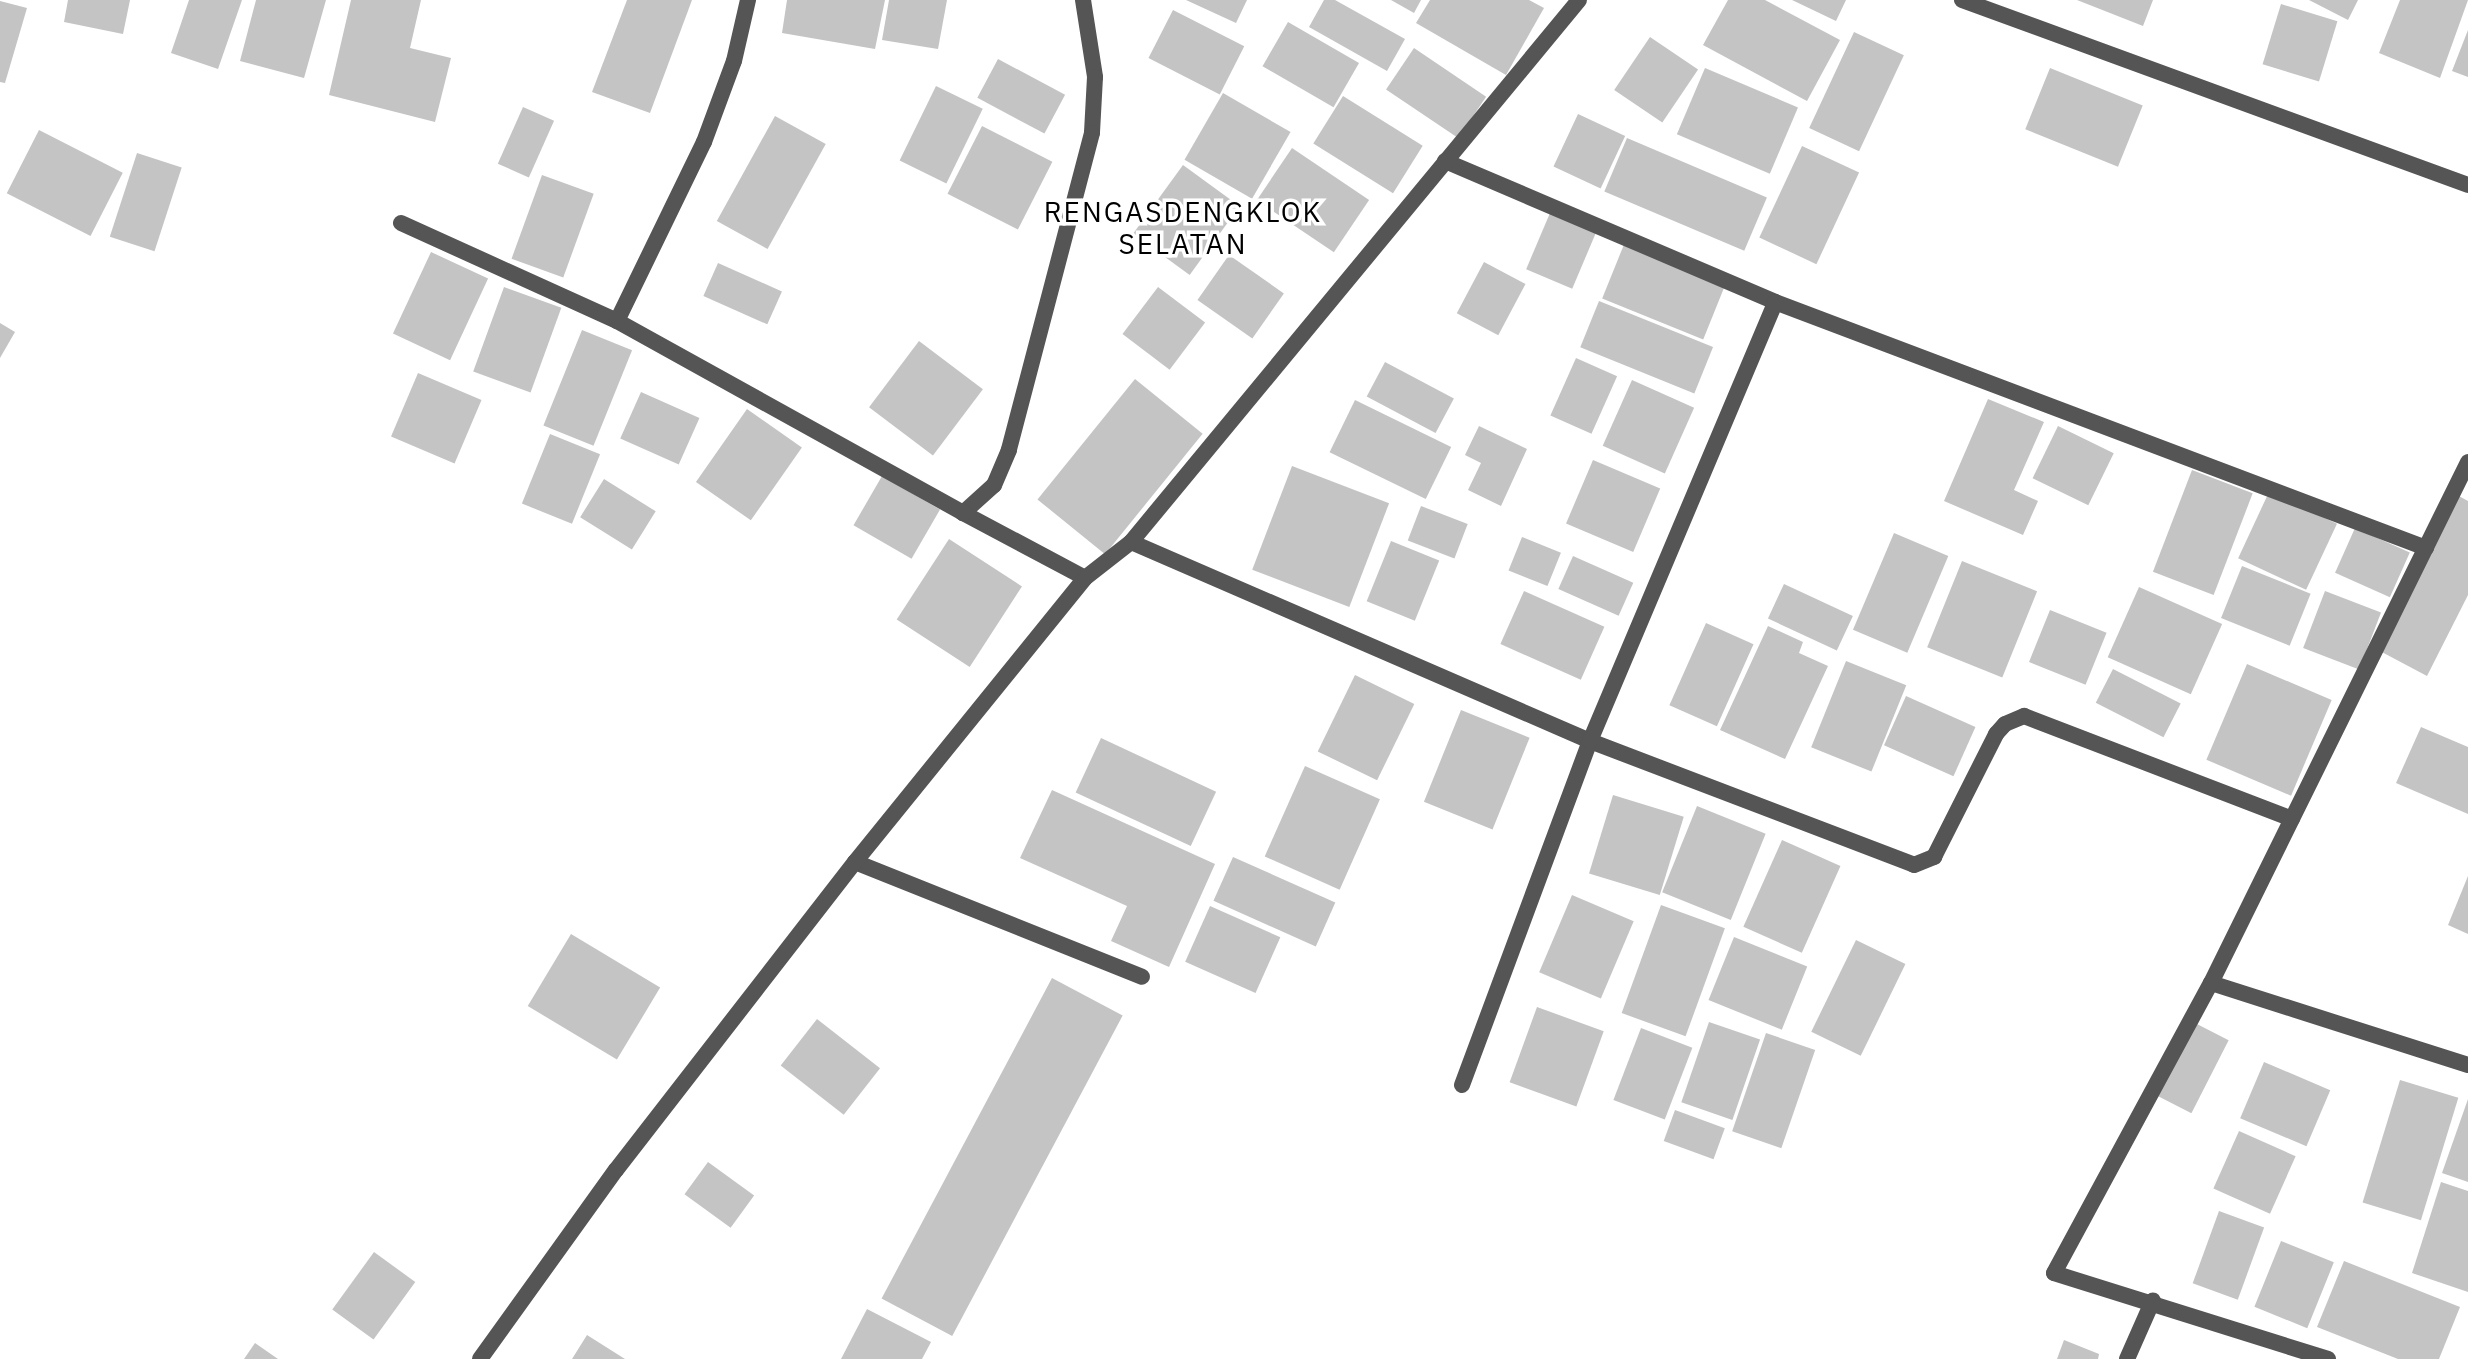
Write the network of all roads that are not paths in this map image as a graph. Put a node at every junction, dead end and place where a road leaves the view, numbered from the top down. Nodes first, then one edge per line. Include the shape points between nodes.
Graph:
1 (748, 0) edge
2 (1083, 0) edge
3 (1579, 0) edge
4 (1962, 0) edge
5 (1445, 161) junction
6 (2468, 185) edge
7 (401, 223) dead end
8 (1775, 302) junction
9 (617, 321) junction
10 (2468, 462) edge
11 (963, 513) junction
12 (1131, 542) junction
13 (2426, 548) junction
14 (1085, 578) junction
15 (1590, 741) junction
16 (2292, 819) junction
17 (855, 862) junction
18 (1142, 977) dead end
19 (2211, 983) junction
20 (2468, 1065) edge
21 (1462, 1085) dead end
22 (2153, 1300) junction
23 (480, 1359) edge
24 (2127, 1359) edge
25 (2326, 1359) edge

1 - 9 street via 734,61 704,142
2 - 11 street via 1095,77 1092,133 1009,450 994,485
3 - 5 street
4 - 6 street
5 - 8 street
5 - 12 street
7 - 9 street
8 - 13 street
8 - 15 street
9 - 11 street
10 - 13 street
11 - 14 street
12 - 14 street
12 - 15 street
13 - 16 street
14 - 17 street
15 - 16 street via 1920,866 1934,857 1996,734 2024,716
15 - 21 street
16 - 19 street
17 - 18 street
17 - 23 street via 616,1170
19 - 20 street
19 - 22 street via 2054,1273
22 - 24 street
22 - 25 street

